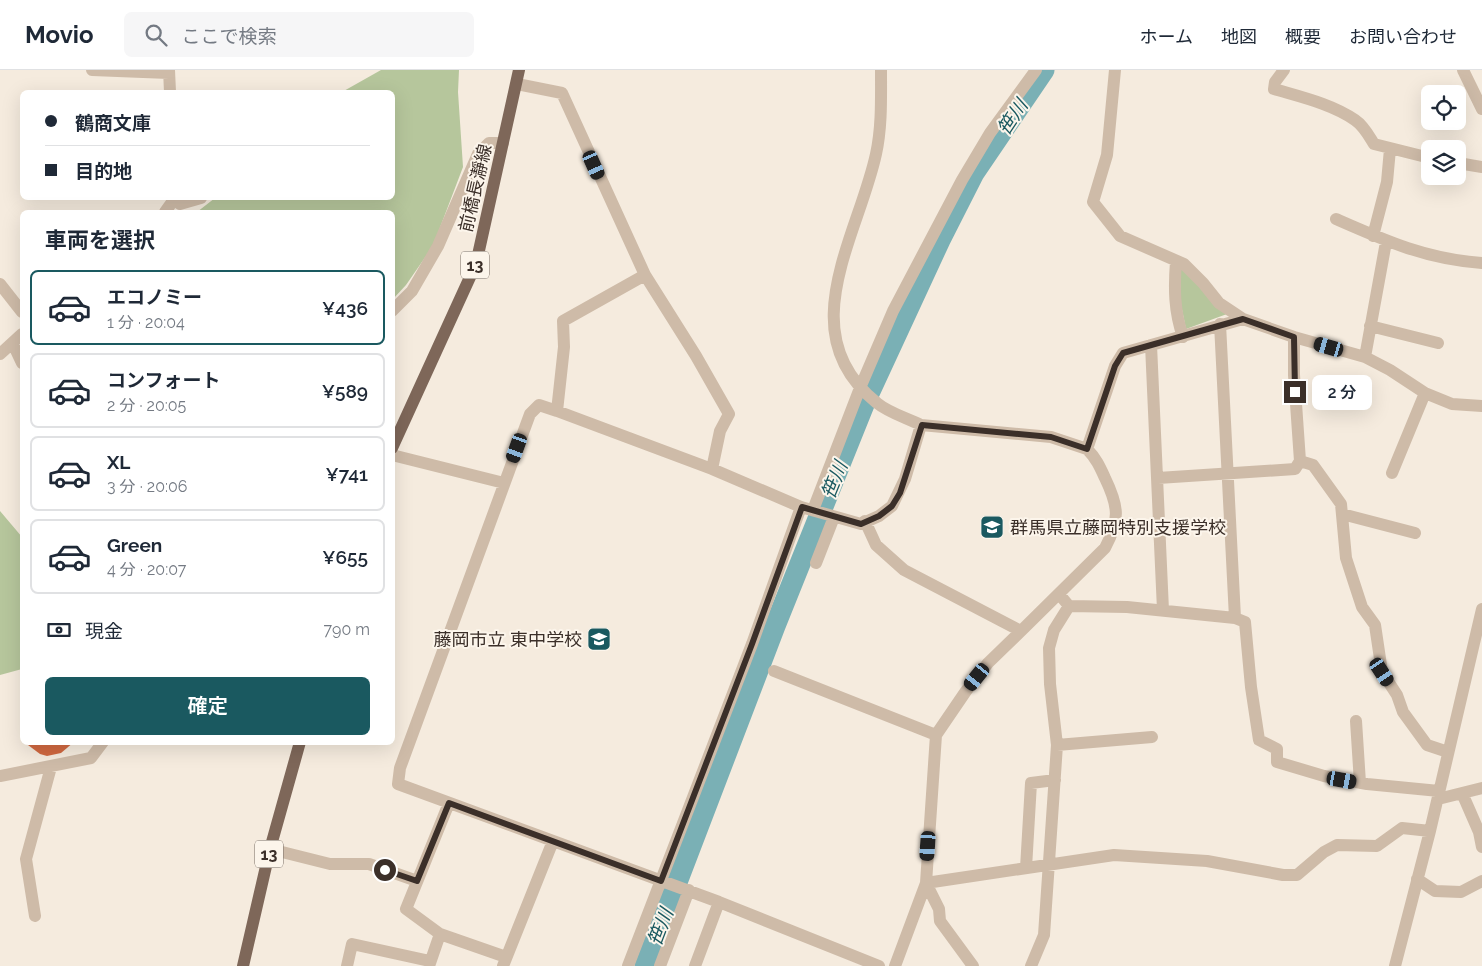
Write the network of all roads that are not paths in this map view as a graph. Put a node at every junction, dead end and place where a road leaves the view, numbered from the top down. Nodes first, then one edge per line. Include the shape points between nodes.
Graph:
1 (92, 70) edge
2 (519, 70) edge
3 (881, 70) edge
4 (1036, 70) edge
5 (1115, 70) edge
6 (1284, 70) edge
7 (1462, 70) edge
8 (169, 71) edge
9 (517, 84) junction
10 (170, 90) edge
11 (1482, 109) edge
12 (504, 143) junction
13 (1390, 149) junction
14 (1421, 156) edge
15 (1466, 164) edge
16 (1482, 167) edge
17 (174, 200) edge
18 (176, 200) edge
19 (194, 200) edge
20 (167, 210) edge
21 (1336, 219) dead end
22 (1373, 236) junction
23 (1386, 242) junction
24 (1176, 261) junction
25 (1482, 263) edge
26 (645, 275) junction
27 (0, 284) edge
28 (395, 308) edge
29 (20, 309) edge
30 (1243, 319) junction
31 (1220, 324) junction
32 (1370, 326) junction
33 (20, 336) edge
34 (1183, 337) junction
35 (1294, 337) junction
36 (1438, 343) dead end
37 (13, 344) junction
38 (1151, 345) junction
39 (0, 354) edge
40 (1365, 357) junction
41 (20, 359) edge
42 (860, 388) junction
43 (1425, 393) junction
44 (1482, 406) edge
45 (557, 411) junction
46 (922, 425) junction
47 (395, 441) edge
48 (1087, 449) junction
49 (395, 455) edge
50 (1300, 460) junction
51 (712, 469) junction
52 (1392, 473) dead end
53 (1227, 474) junction
54 (1158, 478) junction
55 (504, 483) junction
56 (807, 508) junction
57 (1342, 514) junction
58 (834, 517) junction
59 (865, 521) junction
60 (1415, 533) dead end
61 (816, 562) dead end
62 (1059, 594) junction
63 (1069, 606) junction
64 (1482, 609) edge
65 (1163, 610) junction
66 (1235, 618) junction
67 (1020, 631) junction
68 (774, 671) dead end
69 (1356, 721) dead end
70 (936, 736) junction
71 (1152, 738) dead end
72 (101, 745) edge
73 (299, 745) edge
74 (1057, 745) junction
75 (1448, 752) junction
76 (51, 767) junction
77 (0, 776) edge
78 (1054, 780) junction
79 (1360, 783) junction
80 (1482, 788) edge
81 (1462, 793) junction
82 (1438, 795) junction
83 (449, 803) junction
84 (1430, 831) junction
85 (553, 841) junction
86 (1482, 846) edge
87 (270, 849) junction
88 (1050, 866) junction
89 (1026, 868) junction
90 (1417, 879) junction
91 (417, 881) junction
92 (1482, 881) edge
93 (666, 882) junction
94 (926, 883) junction
95 (687, 890) junction
96 (719, 902) junction
97 (35, 916) dead end
98 (440, 934) junction
99 (505, 962) edge
100 (430, 963) edge
101 (243, 966) edge
102 (347, 966) edge
103 (628, 966) edge
104 (660, 966) edge
105 (695, 966) edge
106 (879, 966) edge
107 (895, 966) edge
108 (973, 966) edge
109 (1031, 966) edge
110 (1395, 966) edge

1 - 8 street
2 - 9 main road, 前橋長瀞線 / 13
3 - 42 street via 876,153 837,274 833,313 837,347 848,373
4 - 42 street via 990,133 962,180 893,311
5 - 24 street via 1107,155 1093,202 1120,236
6 - 13 street via 1274,88 1329,107 1355,120 1364,127 1374,144
7 - 11 street
8 - 10 street
9 - 12 main road, 前橋長瀞線 / 13
9 - 26 street via 562,93
12 - 28 street via 489,143 478,154 438,246 412,291
12 - 47 main road, 前橋長瀞線 / 13 via 476,264
13 - 14 street
13 - 22 street via 1387,182
15 - 16 street
17 - 20 street
18 - 19 street via 180,204
21 - 22 street
22 - 23 street
23 - 25 street via 1414,252
23 - 32 street
24 - 30 street via 1184,264 1219,303
24 - 34 street via 1174,290
26 - 45 street via 563,321 564,347
26 - 51 street via 729,414 720,430
27 - 29 street
30 - 31 street
30 - 35 street
31 - 34 street
31 - 53 street
32 - 36 street
32 - 40 street
33 - 37 street
34 - 38 street
35 - 40 street
35 - 50 street
37 - 39 street
37 - 41 street
38 - 48 street via 1123,353 1115,366
38 - 54 street
40 - 43 street
42 - 46 street via 878,405
42 - 56 street
43 - 44 street via 1452,404
43 - 52 street
45 - 51 street
45 - 55 street via 539,405 530,414
46 - 48 street via 1051,437
46 - 59 street via 900,493 892,506
48 - 62 street via 1095,457 1115,498 1117,507 1113,532 1105,548
49 - 55 street
50 - 53 street via 1295,469
50 - 57 street via 1312,465 1341,504
51 - 56 street
53 - 54 street
53 - 66 street
54 - 65 street
55 - 83 street via 400,768 398,784
56 - 58 street
56 - 93 street via 752,644
57 - 60 street
57 - 75 street via 1346,558 1362,607 1375,625 1382,672 1427,745
58 - 59 street via 861,524
58 - 61 street
59 - 67 street via 876,545 904,570
62 - 63 street
62 - 67 street
63 - 65 street
63 - 74 street via 1054,630 1049,648
64 - 75 street
65 - 66 street
66 - 79 street via 1245,622 1259,740 1277,749 1277,762
67 - 70 street via 971,684
68 - 70 street
69 - 79 street
70 - 94 street
71 - 74 street
72 - 76 street via 91,758
73 - 87 main road, 13
74 - 78 street
75 - 82 street
76 - 77 street
76 - 97 street via 26,859
78 - 88 street
78 - 89 street via 1031,783
79 - 82 street
80 - 81 street
81 - 82 street
81 - 86 street
82 - 84 street
83 - 85 street
83 - 91 street
84 - 88 street via 1402,828 1377,846 1337,845 1298,875 1207,861 1114,855
84 - 90 street
85 - 93 street
85 - 99 street
87 - 91 street via 330,864 369,864
87 - 101 main road, 13
88 - 89 street
88 - 109 street via 1044,935
89 - 94 street
90 - 92 street via 1435,891 1461,892
90 - 110 street
91 - 98 street via 406,909
93 - 95 street
93 - 103 street
94 - 107 street
94 - 108 street via 939,909 940,921
95 - 96 street
95 - 104 street
96 - 105 street
96 - 106 street
98 - 99 street
98 - 100 street
100 - 102 street via 352,944

